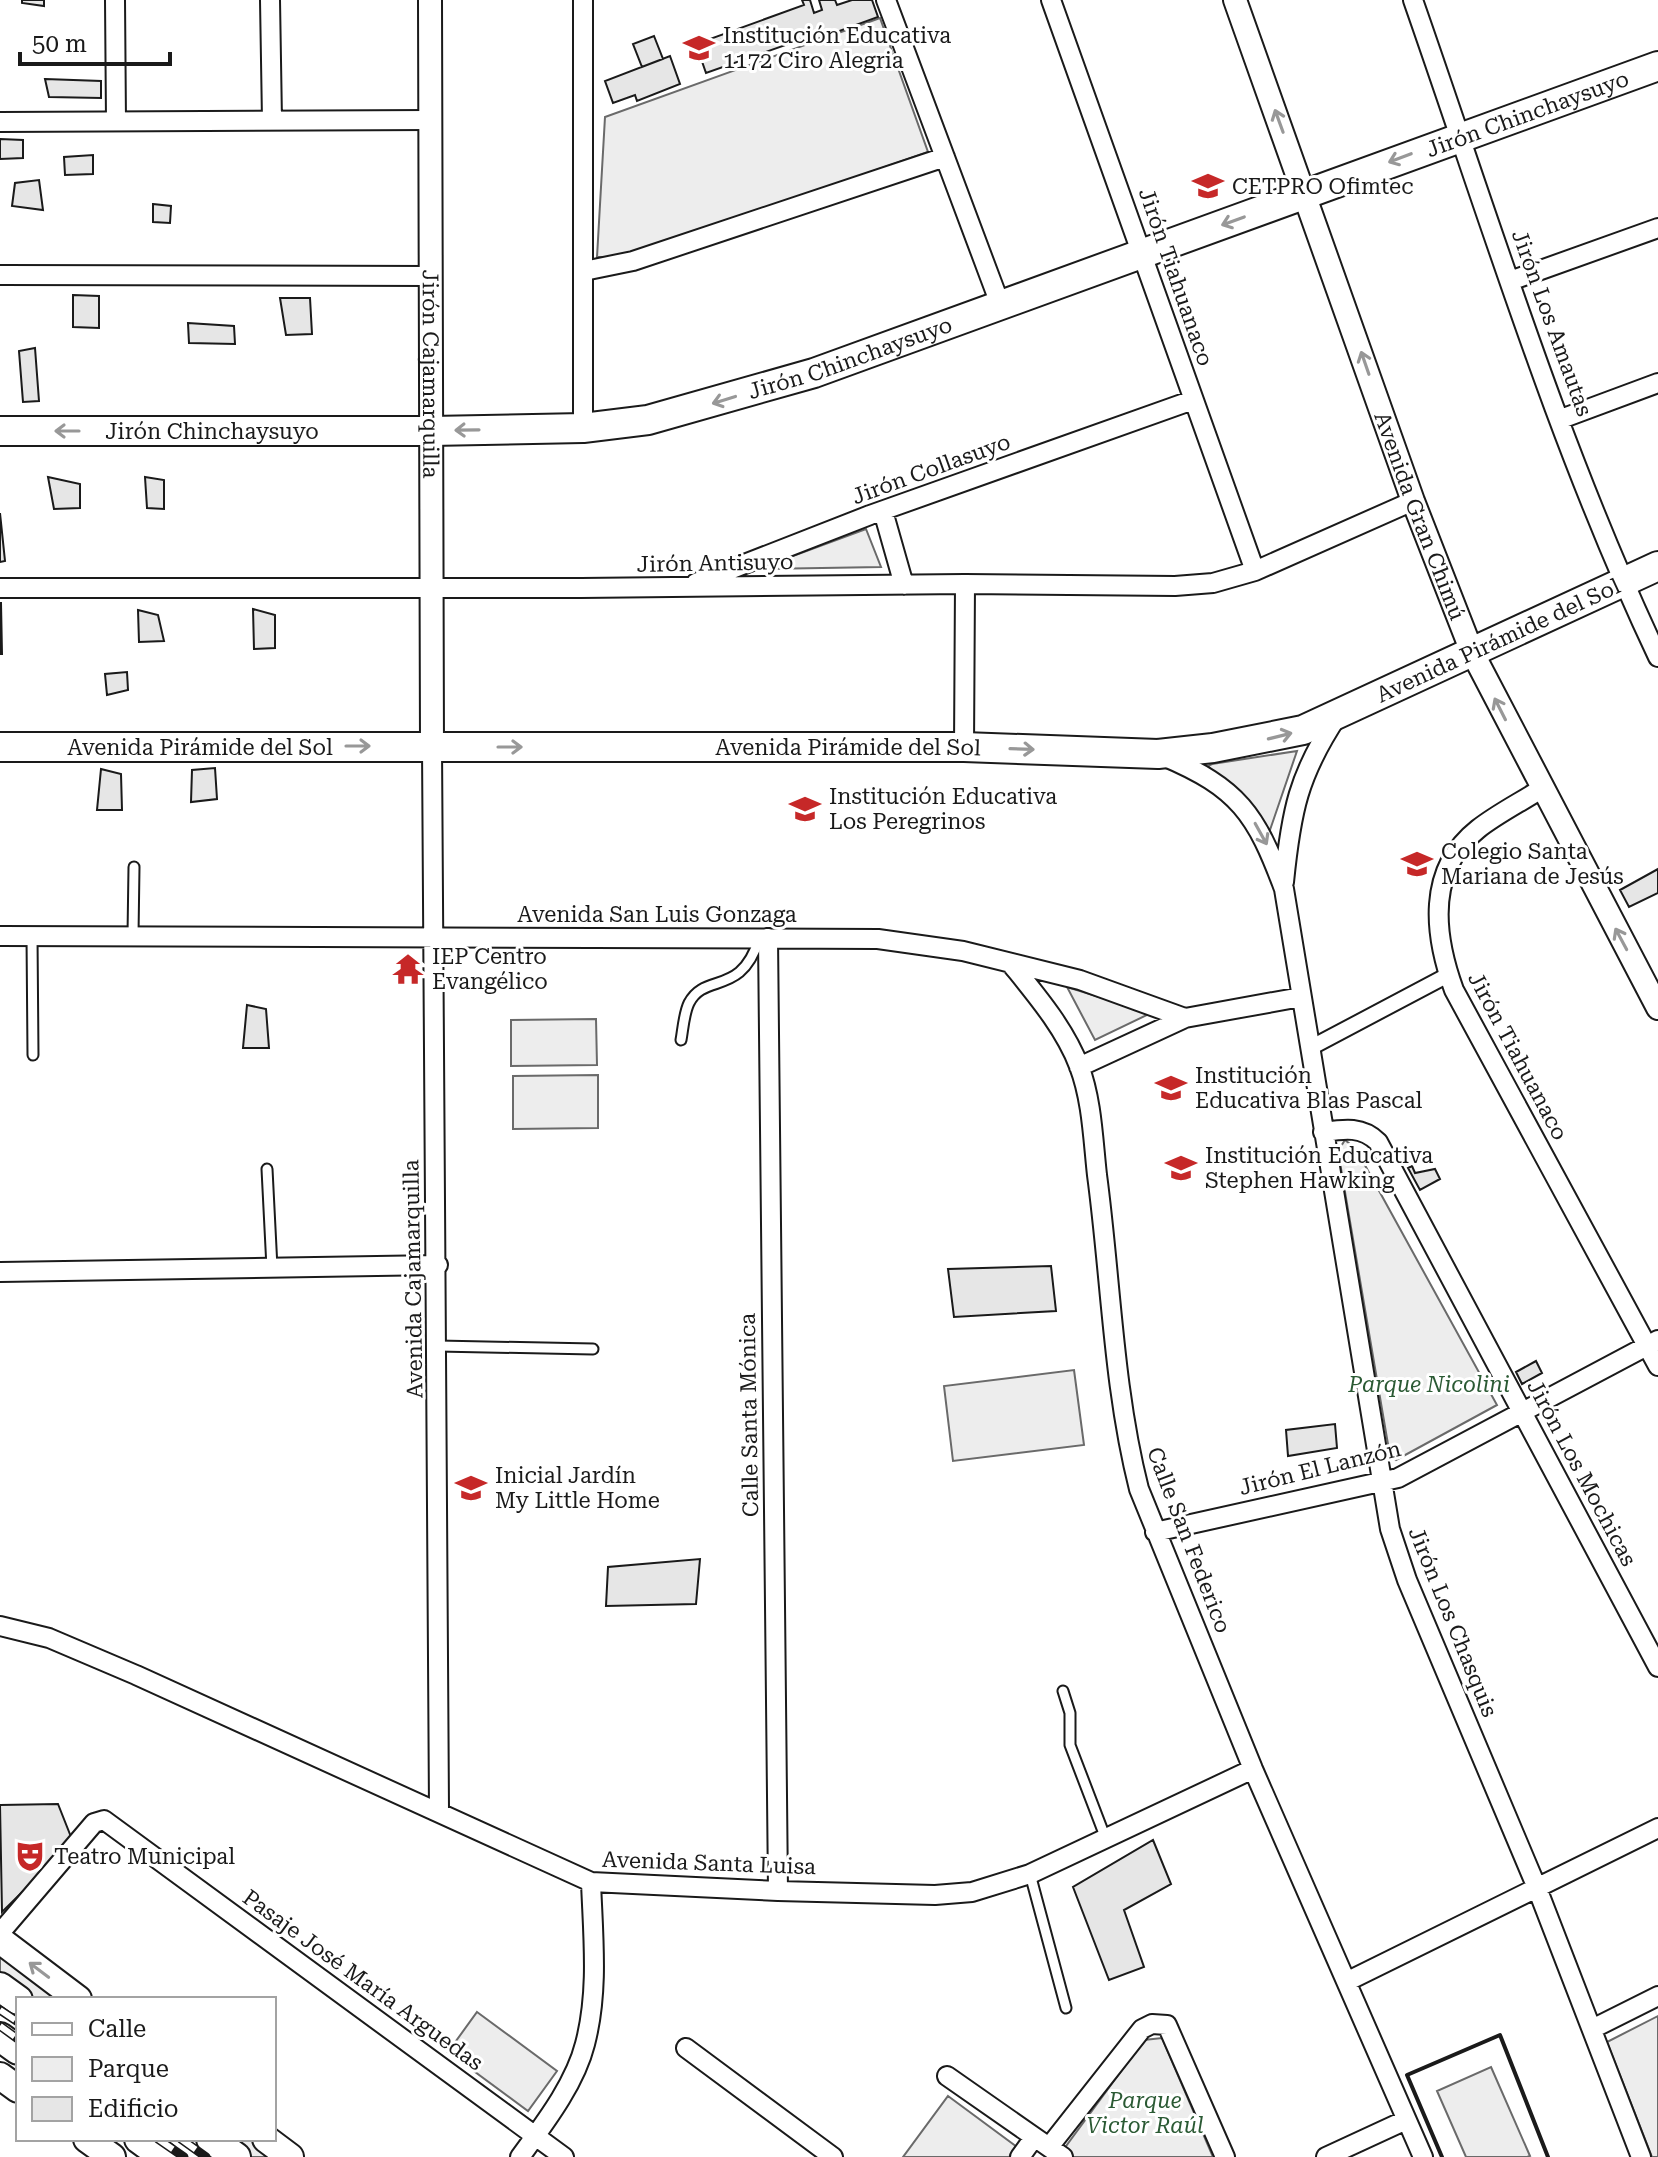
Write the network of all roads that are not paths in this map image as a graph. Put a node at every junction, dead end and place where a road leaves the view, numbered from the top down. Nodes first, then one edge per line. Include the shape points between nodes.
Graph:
1 (115, 0) edge
2 (270, 0) edge
3 (430, 0) edge
4 (583, 0) edge
5 (886, 0) edge
6 (1051, 0) edge
7 (1235, 0) edge
8 (1413, 0) edge
9 (1658, 66) edge
10 (272, 120) junction
11 (430, 120) junction
12 (116, 121) junction
13 (0, 122) edge
14 (1461, 135) junction
15 (945, 157) junction
16 (1306, 194) junction
17 (1658, 228) edge
18 (1142, 254) junction
19 (584, 271) junction
20 (0, 275) edge
21 (430, 276) junction
22 (1510, 281) junction
23 (1000, 304) junction
24 (1658, 383) edge
25 (1193, 400) junction
26 (1561, 419) junction
27 (583, 428) junction
28 (0, 431) edge
29 (431, 431) junction
30 (1413, 501) junction
31 (883, 511) junction
32 (1658, 566) edge
33 (1255, 571) junction
34 (1625, 582) junction
35 (965, 584) junction
36 (904, 585) junction
37 (432, 586) junction
38 (686, 587) junction
39 (0, 588) edge
40 (1472, 652) junction
41 (1658, 657) edge
42 (1338, 715) junction
43 (0, 747) edge
44 (432, 747) junction
45 (964, 747) junction
46 (1158, 754) junction
47 (1541, 789) junction
48 (134, 867) dead end
49 (1284, 889) junction
50 (133, 935) junction
51 (0, 936) edge
52 (32, 936) junction
53 (432, 936) junction
54 (763, 938) junction
55 (1012, 965) junction
56 (1448, 975) junction
57 (1301, 997) junction
58 (1658, 1008) edge
59 (1185, 1018) junction
60 (681, 1040) dead end
61 (1310, 1048) junction
62 (33, 1055) dead end
63 (1079, 1067) junction
64 (1323, 1132) junction
65 (267, 1169) dead end
66 (438, 1265) junction
67 (272, 1268) junction
68 (0, 1272) edge
69 (1652, 1343) edge
70 (438, 1346) junction
71 (593, 1349) dead end
72 (1658, 1366) edge
73 (1523, 1414) junction
74 (1380, 1482) junction
75 (1155, 1532) junction
76 (0, 1626) edge
77 (1658, 1667) edge
78 (1063, 1691) dead end
79 (1253, 1769) junction
80 (439, 1810) junction
81 (1658, 1828) edge
82 (1106, 1839) junction
83 (1030, 1874) junction
84 (591, 1882) junction
85 (1537, 1888) junction
86 (778, 1891) junction
87 (0, 1933) edge
88 (0, 1940) edge
89 (1348, 1981) junction
90 (1658, 1996) edge
91 (75, 1997) edge
92 (1066, 2008) dead end
93 (1592, 2029) junction
94 (686, 2048) dead end
95 (947, 2076) dead end
96 (1406, 2120) junction
97 (535, 2136) junction
98 (90, 2141) edge
99 (142, 2141) edge
100 (214, 2141) edge
101 (269, 2141) edge
102 (1048, 2148) edge
103 (112, 2157) edge
104 (164, 2157) edge
105 (236, 2157) edge
106 (290, 2157) edge
107 (520, 2157) edge
108 (564, 2157) edge
109 (833, 2157) edge
110 (1020, 2157) edge
111 (1225, 2157) edge
112 (1326, 2157) edge
113 (1423, 2157) edge
114 (1641, 2157) edge

1 - 12 street
2 - 10 street
3 - 11 street, Jirón Cajamarquilla
4 - 19 street
5 - 15 street
6 - 18 street, Jirón Tiahuanaco
16 -> 7 street, Avenida Gran Chimú
8 - 14 street, Jirón Los Amautas
9 - 14 main road, Jirón Chinchaysuyo
10 - 11 street
10 - 12 street
11 - 21 street, Jirón Cajamarquilla
12 - 13 street
14 -> 16 main road, Jirón Chinchaysuyo
14 - 22 street, Jirón Los Amautas
15 - 19 street via 633,261
15 - 23 street
16 -> 18 main road, Jirón Chinchaysuyo
30 -> 16 street, Avenida Gran Chimú
17 - 22 street
18 - 23 main road, Jirón Chinchaysuyo
18 - 25 street, Jirón Tiahuanaco
19 - 27 street
20 - 21 street
21 - 29 street, Jirón Cajamarquilla
22 - 26 street, Jirón Los Amautas
23 -> 27 main road, Jirón Chinchaysuyo via 814,373 694,409
24 - 26 street
25 - 31 street, Jirón Collasuyo
25 - 33 street, Jirón Tiahuanaco
26 - 34 street, Jirón Los Amautas
27 -> 29 main road, Jirón Chinchaysuyo
29 -> 28 main road, Jirón Chinchaysuyo
29 - 37 street, Jirón Cajamarquilla
30 - 33 street, Jirón Antisuyo
30 - 40 street, Avenida Gran Chimú
31 - 36 street
31 - 38 street, Jirón Collasuyo
32 - 34 main road, Avenida Pirámide del Sol
33 - 35 street, Jirón Antisuyo via 1213,583 1175,586
34 - 40 main road, Avenida Pirámide del Sol
34 - 41 street, Jirón Los Amautas
35 - 36 street, Jirón Antisuyo
35 - 45 street
36 - 38 street, Jirón Antisuyo
37 - 38 street, Jirón Antisuyo
37 - 39 street, Jirón Antisuyo
37 - 44 street, Jirón Cajamarquilla
40 - 42 main road, Avenida Pirámide del Sol
47 -> 40 street, Avenida Gran Chimú
46 -> 42 main road, Avenida Pirámide del Sol via 1276,738
42 - 49 street, Jirón Los Chasquis via 1318,744 1296,795
43 -> 44 main road, Avenida Pirámide del Sol
44 -> 45 main road, Avenida Pirámide del Sol
44 - 53 street, Avenida Cajamarquilla
45 -> 46 main road, Avenida Pirámide del Sol
46 -> 49 street, Jirón Los Chasquis via 1221,786 1247,810
47 - 56 street, Jirón Tiahuanaco via 1478,829 1455,857 1437,916
58 -> 47 street, Avenida Gran Chimú
48 - 50 lane
49 - 57 street, Jirón Los Chasquis
50 - 52 street, Avenida San Luis Gonzaga
50 - 53 street, Avenida San Luis Gonzaga
51 - 52 street, Avenida San Luis Gonzaga
52 - 62 lane
53 - 54 street, Avenida San Luis Gonzaga
53 - 66 street, Avenida Cajamarquilla
54 - 55 street, Avenida San Luis Gonzaga via 878,939 963,951
54 - 60 lane via 741,974 689,1002
54 - 86 street, Calle Santa Mónica
55 - 59 street, Avenida San Luis Gonzaga via 1080,980
55 - 63 street, Calle San Federico via 1060,1029
56 - 61 street
56 - 69 street, Jirón Tiahuanaco
57 - 59 street
57 - 61 street, Jirón Los Chasquis
59 - 63 street
61 - 64 street, Jirón Los Chasquis
63 - 75 street, Calle San Federico via 1100,1197 1127,1444
64 - 73 street, Jirón Los Mochicas via 1353,1129 1378,1142
64 - 74 street, Jirón Los Chasquis
65 - 67 lane
66 - 67 street
66 - 70 street, Avenida Cajamarquilla
67 - 68 street
69 - 72 street, Jirón Tiahuanaco
69 - 73 street, Jirón El Lanzón
70 - 71 lane
70 - 80 street, Avenida Cajamarquilla
73 - 74 street, Jirón El Lanzón via 1398,1478
73 - 77 street, Jirón Los Mochicas
74 - 75 street, Jirón El Lanzón
74 - 85 street, Jirón Los Chasquis via 1407,1580
75 - 79 street, Calle San Federico
76 - 80 street, Avenida Santa Luisa via 49,1638
78 - 82 lane via 1070,1713 1070,1745
79 - 82 street, Avenida Santa Luisa
79 - 89 street, Calle San Federico
80 - 84 street, Avenida Santa Luisa
81 - 85 street
82 - 83 street, Avenida Santa Luisa
83 - 86 street, Avenida Santa Luisa via 972,1892 935,1895
83 - 92 lane
84 - 86 street, Avenida Santa Luisa
84 - 97 street via 594,1973 585,2047
85 - 89 street
85 - 93 street, Jirón Los Chasquis
87 - 97 street, Pasaje José María Arguedas via 94,1823 104,1820
91 -> 88 main road
89 - 96 street, Calle San Federico
90 - 93 street
93 - 114 street, Jirón Los Chasquis
94 - 109 street
95 - 102 street
96 - 112 street
96 - 113 street, Calle San Federico
97 - 107 street
97 - 108 street, Pasaje José María Arguedas
98 - 103 main road
99 - 104 main road
100 - 105 main road
101 - 106 main road
102 - 110 street
102 - 111 street via 1142,2029 1160,2023 1167,2025

